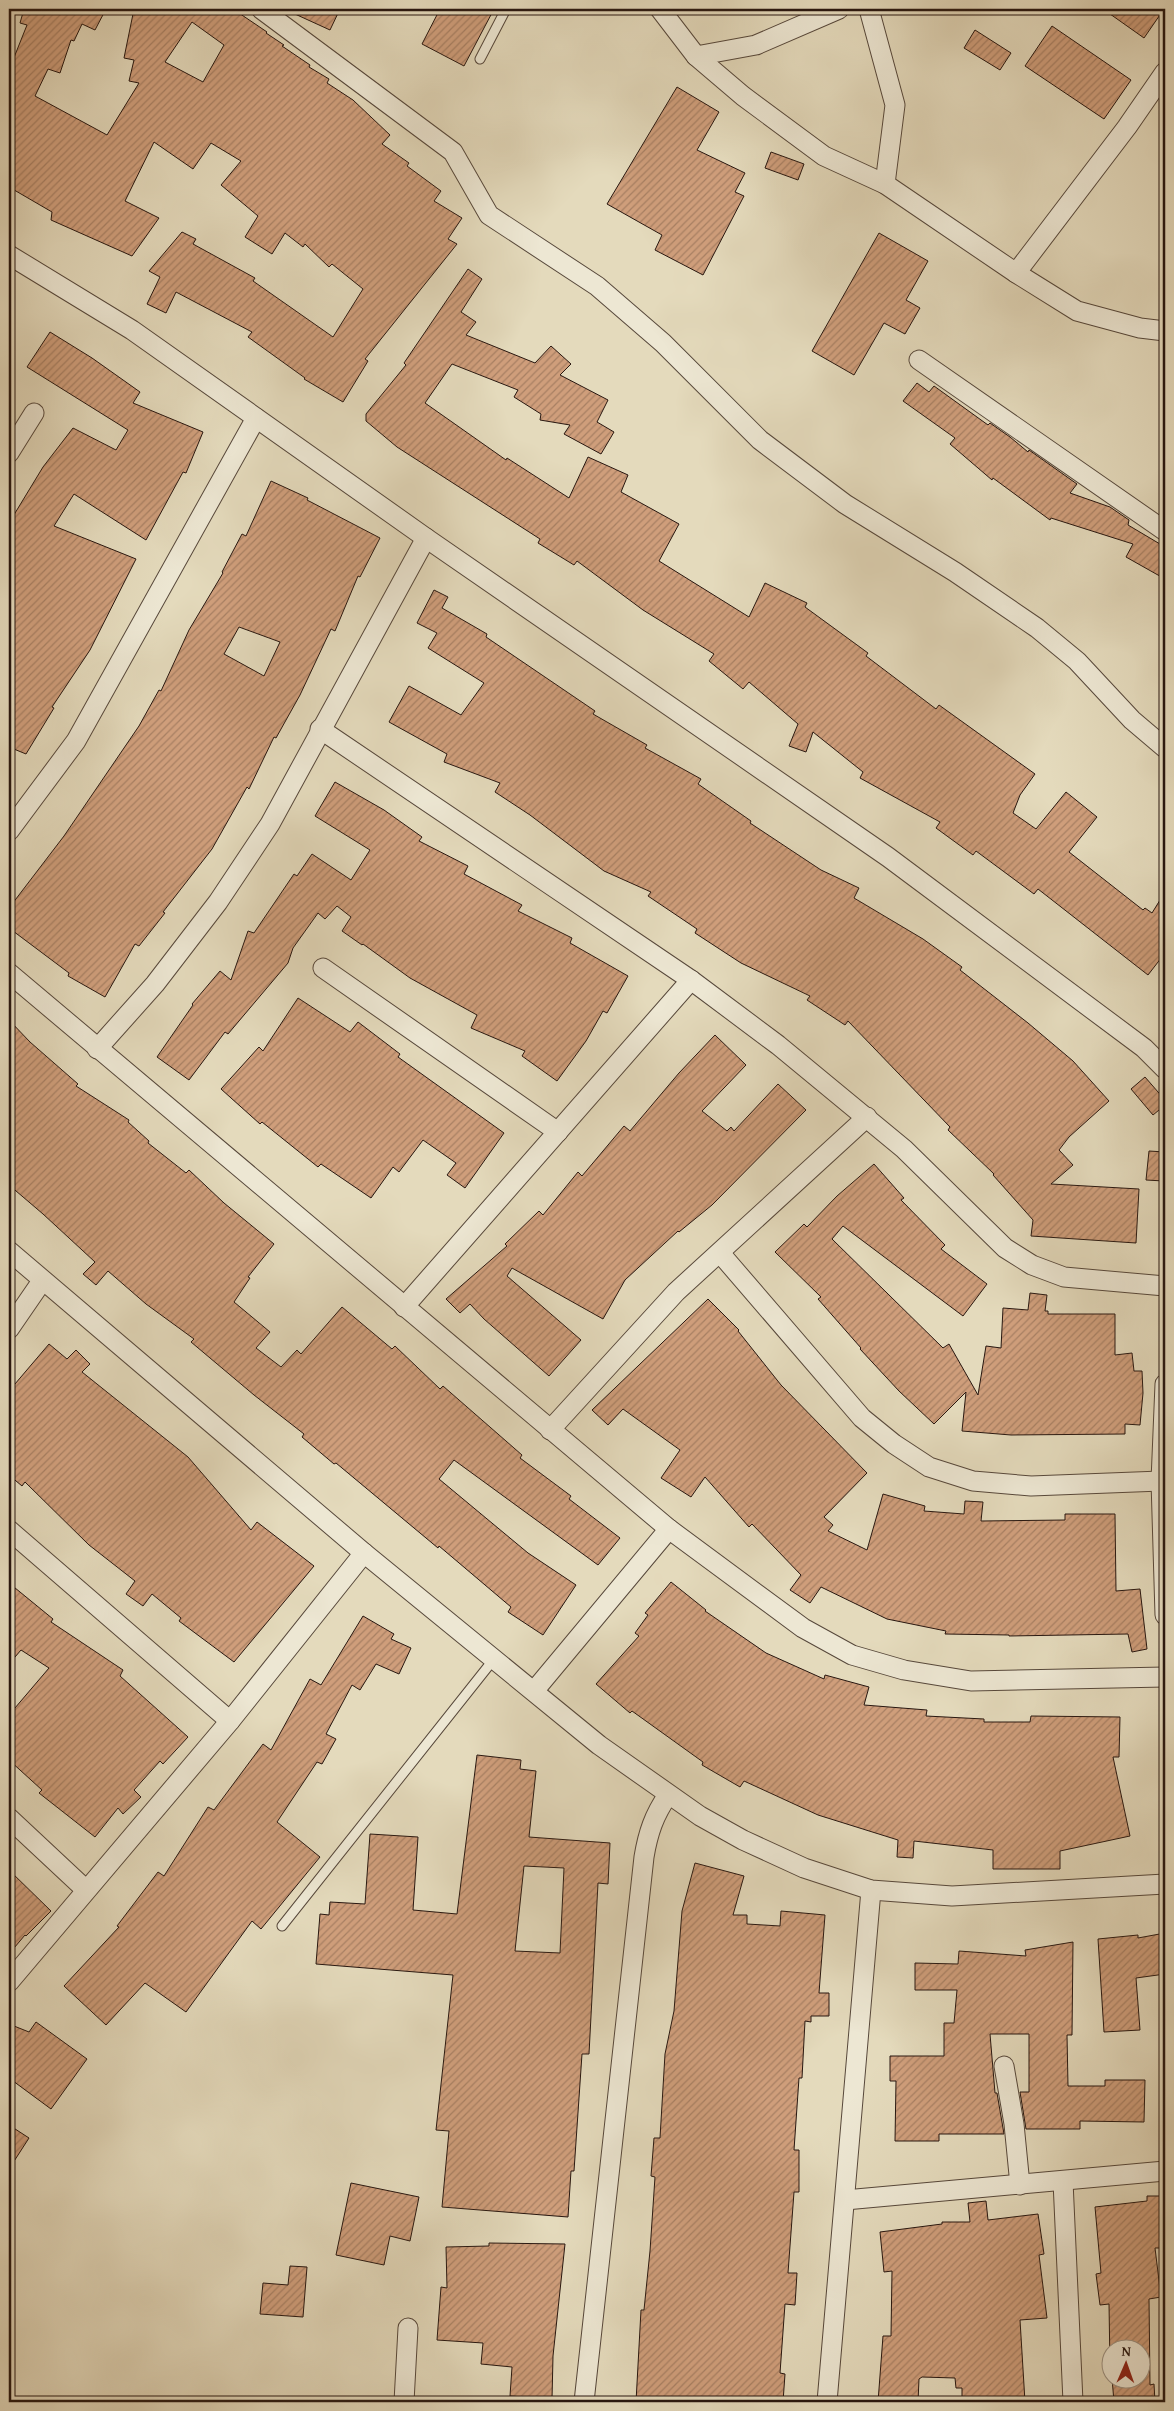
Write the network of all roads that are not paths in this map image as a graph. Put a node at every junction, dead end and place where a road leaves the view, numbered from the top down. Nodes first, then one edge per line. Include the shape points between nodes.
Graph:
1 (261, 9) edge
2 (506, 9) edge
3 (660, 9) edge
4 (839, 9) edge
5 (869, 9) edge
6 (696, 56) junction
7 (480, 58) dead end
8 (1165, 72) edge
9 (885, 184) junction
10 (9, 255) edge
11 (1016, 273) junction
12 (1165, 331) edge
13 (920, 360) dead end
14 (34, 413) dead end
15 (256, 418) junction
16 (9, 453) edge
17 (1165, 531) edge
18 (426, 538) junction
19 (320, 729) junction
20 (1165, 748) edge
21 (9, 830) edge
22 (323, 968) dead end
23 (9, 973) edge
24 (690, 980) junction
25 (97, 1049) junction
26 (1165, 1069) edge
27 (867, 1117) junction
28 (558, 1132) junction
29 (9, 1251) edge
30 (720, 1253) junction
31 (42, 1281) junction
32 (1165, 1286) edge
33 (404, 1306) junction
34 (9, 1329) edge
35 (1165, 1384) edge
36 (550, 1430) junction
37 (1161, 1480) junction
38 (668, 1529) junction
39 (9, 1530) edge
40 (364, 1553) junction
41 (1165, 1615) edge
42 (494, 1659) junction
43 (1165, 1677) edge
44 (534, 1691) junction
45 (230, 1721) junction
46 (668, 1795) junction
47 (9, 1818) edge
48 (1165, 1884) edge
49 (86, 1890) junction
50 (871, 1890) junction
51 (282, 1926) dead end
52 (9, 1982) edge
53 (1004, 2066) dead end
54 (1165, 2172) edge
55 (1062, 2181) junction
56 (1020, 2185) junction
57 (845, 2200) junction
58 (408, 2328) dead end
59 (404, 2402) edge
60 (584, 2402) edge
61 (827, 2402) edge
62 (1073, 2402) edge

1 - 20 street via 452,152 489,215 597,286 663,343 760,440 845,504 955,572 1037,628 1078,661 1132,720
2 - 7 lane
3 - 6 street
4 - 6 street via 756,45
5 - 9 street via 895,105
6 - 9 street via 742,96 824,156
8 - 11 street
9 - 11 street
10 - 15 street via 132,330
11 - 12 street via 1077,311 1140,328
13 - 17 street
14 - 16 street
15 - 18 street
15 - 21 street via 76,741
18 - 19 street
18 - 26 street via 888,857 1144,1048
19 - 24 street
19 - 25 street via 270,824 218,902 155,984
22 - 28 street
23 - 25 street
24 - 27 street
24 - 28 street
25 - 33 street
27 - 30 street
27 - 32 street via 1005,1248 1032,1265 1064,1277
28 - 33 street
29 - 31 street
30 - 36 street via 676,1292
30 - 37 street via 862,1418 929,1467 973,1481 1031,1486
31 - 34 street
31 - 40 street
33 - 36 street
35 - 37 street
36 - 38 street
37 - 41 street
38 - 43 street via 802,1628 852,1655 904,1670 971,1681
38 - 44 street
39 - 45 street
40 - 42 street
40 - 45 street
42 - 44 street
42 - 51 lane
44 - 46 street via 599,1745
45 - 49 street
46 - 50 street via 743,1840 804,1868
46 - 60 street via 648,1833 644,1857
47 - 49 street
48 - 50 street via 952,1896
49 - 52 street
50 - 57 street
53 - 56 street
54 - 55 street
55 - 56 street
55 - 62 street
56 - 57 street
57 - 61 street
58 - 59 street

